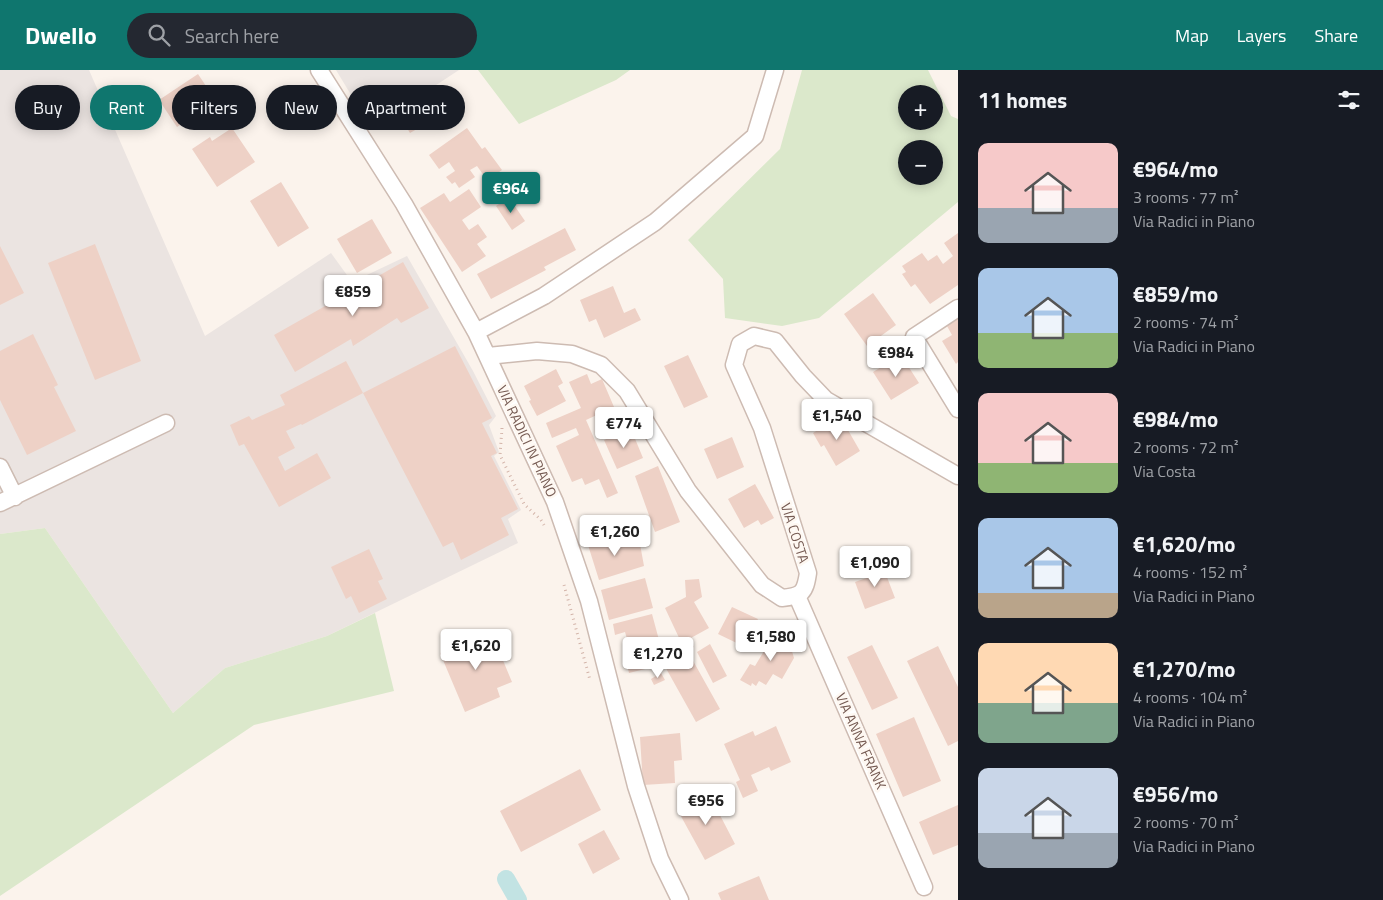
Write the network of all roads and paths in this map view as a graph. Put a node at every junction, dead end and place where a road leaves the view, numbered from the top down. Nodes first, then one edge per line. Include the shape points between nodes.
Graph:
1 (319, 70) edge
2 (775, 70) edge
3 (958, 308) edge
4 (476, 332) junction
5 (488, 356) junction
6 (958, 409) edge
7 (166, 423) dead end
8 (502, 424) dead end
9 (0, 467) edge
10 (958, 476) edge
11 (7, 500) edge
12 (546, 528) dead end
13 (562, 577) dead end
14 (797, 596) junction
15 (591, 682) dead end
16 (924, 887) dead end
17 (680, 900) edge

1 - 4 street, VIA RADICI IN PIANO via 404,204
2 - 4 street via 755,136 654,222 544,296
3 - 6 street via 914,336
4 - 5 street, VIA RADICI IN PIANO
5 - 14 street via 537,351 572,354 602,365 627,391 688,492 762,585 782,598
5 - 17 street, VIA RADICI IN PIANO via 555,502 589,600 639,795 660,859
7 - 11 street
8 - 12 path via 500,455 524,504
9 - 11 street
10 - 14 street, VIA COSTA via 826,400 775,341 754,336 740,344 734,365 762,428 808,573 805,589
13 - 15 path
14 - 16 street, VIA ANNA FRANK

